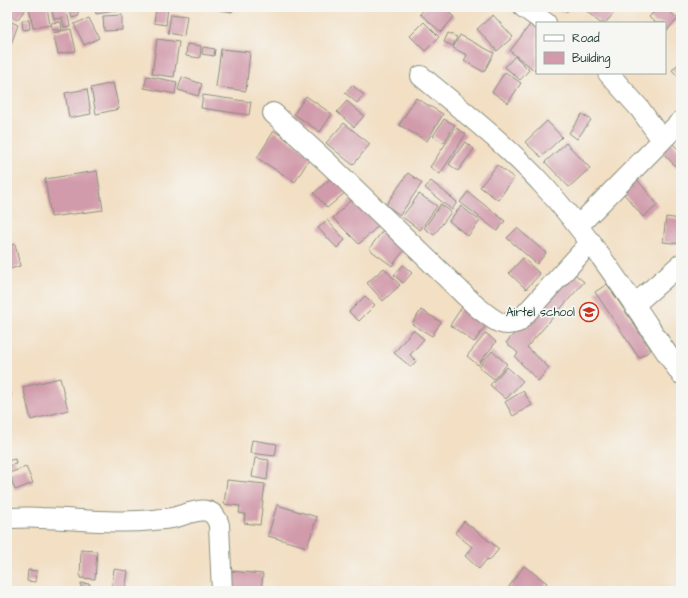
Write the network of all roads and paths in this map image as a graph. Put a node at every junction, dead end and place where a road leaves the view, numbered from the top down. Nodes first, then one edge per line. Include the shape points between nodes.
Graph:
1 (523, 7) edge
2 (545, 22) edge
3 (609, 74) edge
4 (421, 76) dead end
5 (273, 113) dead end
6 (681, 121) edge
7 (662, 140) junction
8 (578, 226) junction
9 (591, 242) junction
10 (681, 264) edge
11 (634, 305) junction
12 (681, 374) edge
13 (7, 518) edge
14 (222, 591) edge

1 - 2 street
3 - 7 street via 640,109
4 - 8 street via 519,160
5 - 9 street via 477,307 499,323 510,326 518,322
6 - 7 street
7 - 8 street
8 - 9 street
9 - 11 street
10 - 11 street
11 - 12 street
13 - 14 street via 138,522 172,518 199,510 210,511 217,518 219,525

